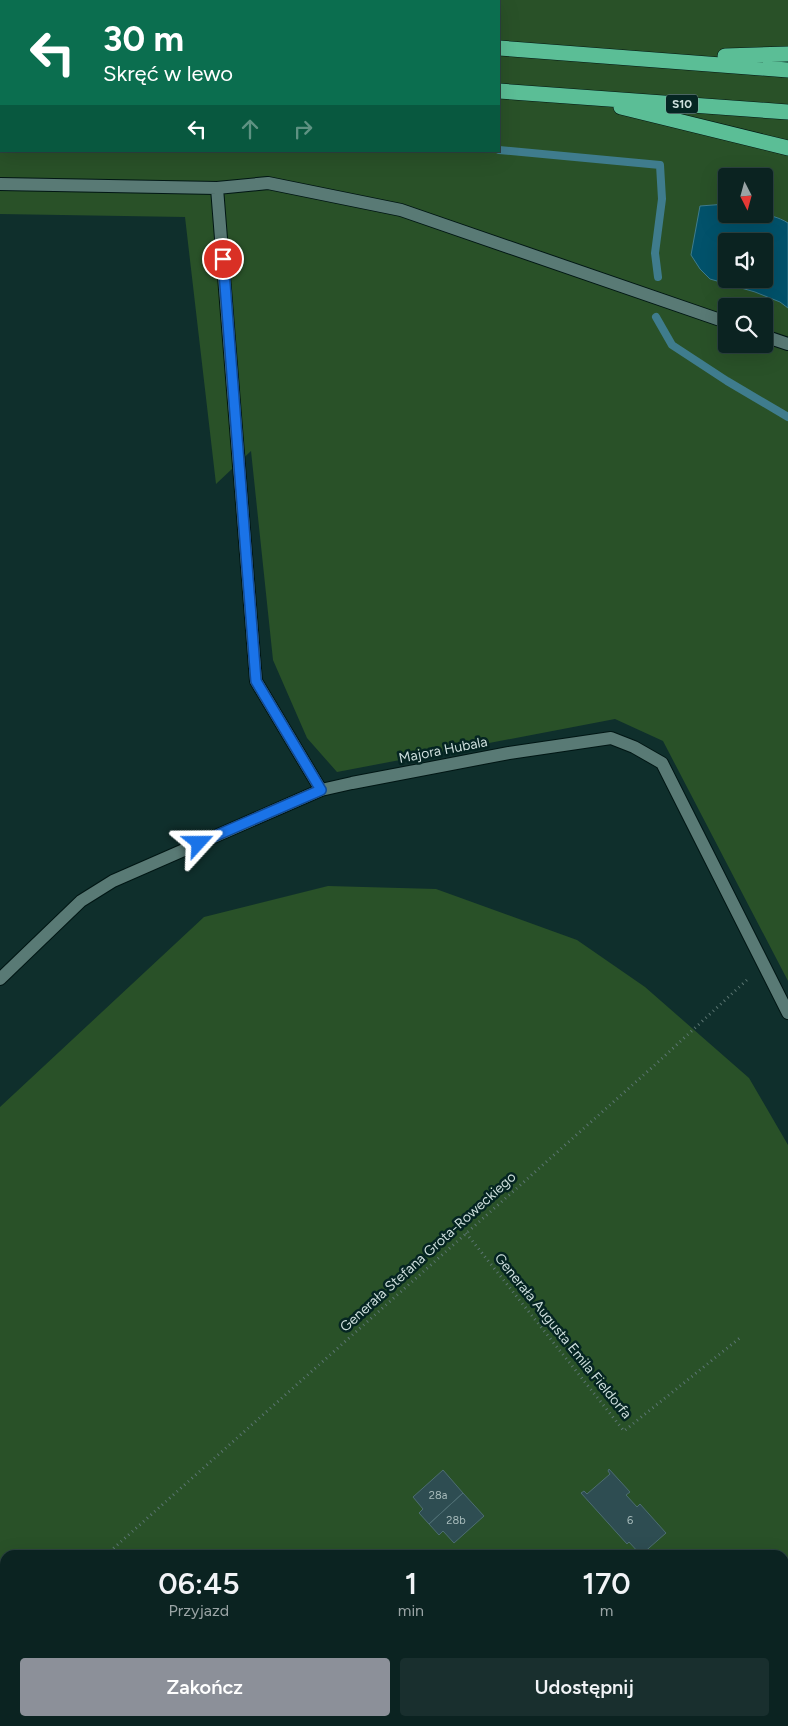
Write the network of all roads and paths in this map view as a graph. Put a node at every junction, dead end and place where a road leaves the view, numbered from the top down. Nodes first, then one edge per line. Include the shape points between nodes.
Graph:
1 (500, 48) edge
2 (788, 54) edge
3 (663, 59) junction
4 (788, 70) edge
5 (500, 91) edge
6 (576, 96) junction
7 (788, 112) edge
8 (788, 148) edge
9 (0, 184) edge
10 (217, 188) junction
11 (718, 319) edge
12 (773, 339) edge
13 (788, 344) edge
14 (321, 790) junction
15 (763, 964) junction
16 (0, 979) edge
17 (788, 1013) edge
18 (466, 1233) junction
19 (741, 1338) dead end
20 (112, 1550) edge

1 - 3 highway
2 - 3 highway
3 - 4 highway
5 - 6 highway, S10
6 - 7 highway, S10
6 - 8 highway
9 - 10 street
10 - 11 street via 268,183 401,210
10 - 14 street via 256,681
12 - 13 street
14 - 15 street, Majora Hubala via 509,753 602,739 611,738 634,747 662,762
14 - 16 street, Majora Hubala via 112,881 81,901
15 - 17 street, Majora Hubala
15 - 18 path, Generała Stefana Grota-Roweckiego via 658,1063
18 - 19 path, Generała Augusta Emila Fieldorfa via 624,1431
18 - 20 path, Generała Stefana Grota-Roweckiego

